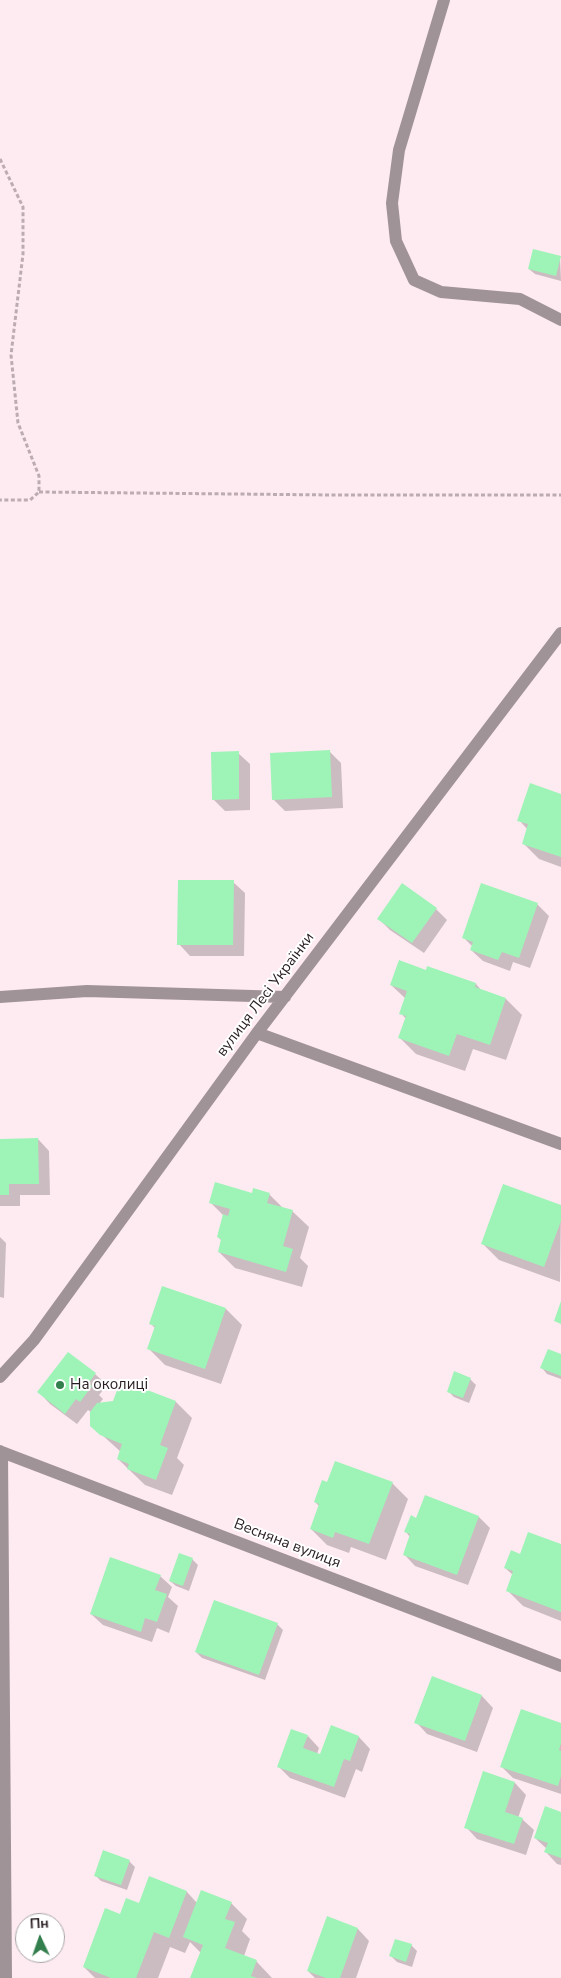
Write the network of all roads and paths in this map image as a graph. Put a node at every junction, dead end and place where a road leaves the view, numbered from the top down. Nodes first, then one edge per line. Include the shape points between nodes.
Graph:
1 (444, 0) edge
2 (0, 159) edge
3 (561, 320) edge
4 (39, 492) junction
5 (561, 494) edge
6 (0, 500) edge
7 (561, 633) edge
8 (0, 997) edge
9 (285, 997) junction
10 (257, 1033) junction
11 (561, 1144) edge
12 (0, 1377) edge
13 (1, 1452) edge
14 (561, 1666) edge
15 (6, 1978) edge

1 - 3 street via 399,150 392,203 396,242 414,280 441,292 520,299
2 - 4 path via 23,207 23,254 11,355 18,423 39,476
4 - 5 path
4 - 6 path via 30,500
7 - 9 street, вулиця Лесі Українки
8 - 9 street via 87,991
9 - 10 street, вулиця Лесі Українки
10 - 11 street
10 - 12 street, вулиця Лесі Українки via 34,1340
13 - 14 street, Весняна вулиця
13 - 15 street

